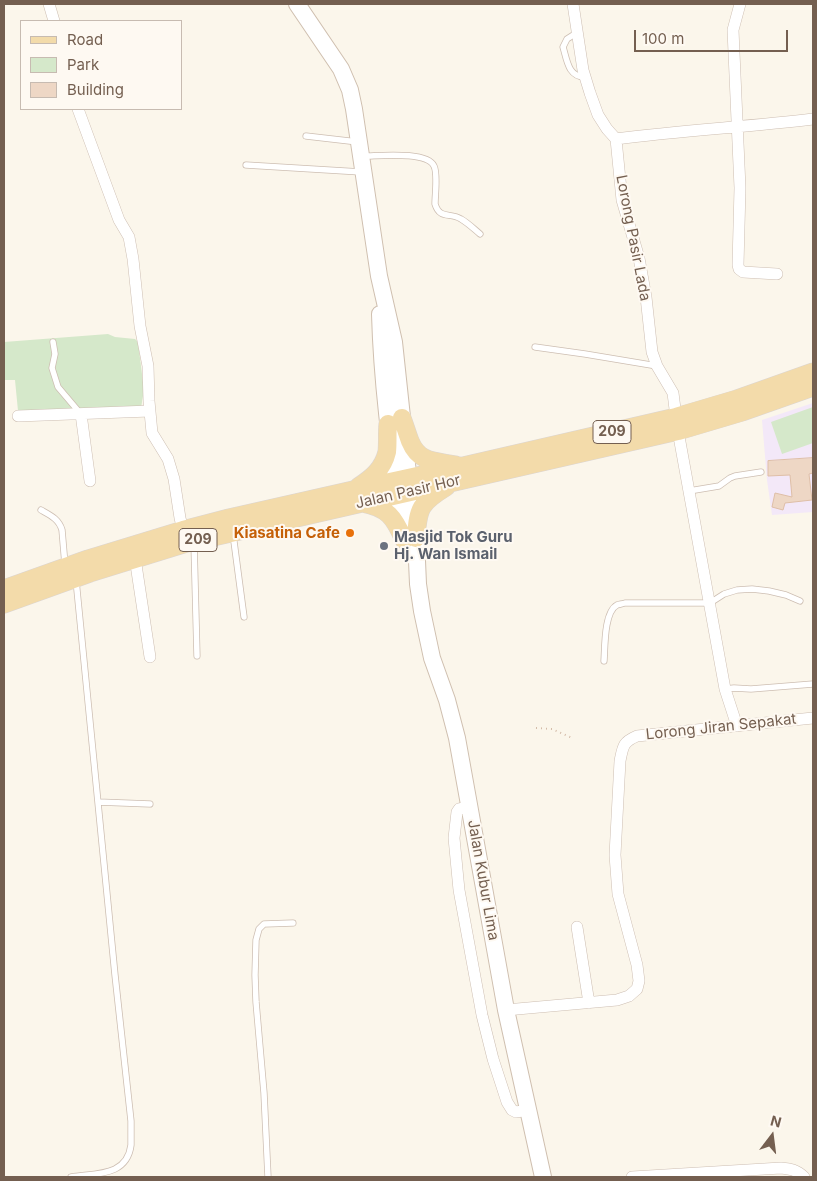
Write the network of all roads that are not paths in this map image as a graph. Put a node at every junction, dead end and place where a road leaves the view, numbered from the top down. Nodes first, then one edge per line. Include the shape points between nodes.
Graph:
1 (50, 4) edge
2 (297, 4) edge
3 (573, 4) edge
4 (740, 4) edge
5 (54, 20) edge
6 (578, 32) junction
7 (586, 77) junction
8 (78, 110) edge
9 (813, 119) edge
10 (737, 127) junction
11 (306, 136) dead end
12 (616, 139) junction
13 (362, 156) junction
14 (246, 165) dead end
15 (480, 234) dead end
16 (777, 274) dead end
17 (53, 342) dead end
18 (535, 347) dead end
19 (657, 366) junction
20 (813, 372) edge
21 (813, 387) edge
22 (150, 411) junction
23 (82, 414) junction
24 (18, 416) dead end
25 (395, 421) junction
26 (677, 424) junction
27 (761, 472) dead end
28 (459, 474) junction
29 (90, 481) dead end
30 (403, 487) junction
31 (689, 491) junction
32 (356, 496) junction
33 (41, 510) dead end
34 (233, 532) junction
35 (188, 535) junction
36 (410, 539) junction
37 (135, 558) junction
38 (70, 573) junction
39 (4, 590) edge
40 (800, 600) dead end
41 (710, 603) junction
42 (4, 604) edge
43 (244, 617) dead end
44 (198, 656) dead end
45 (150, 657) dead end
46 (604, 660) dead end
47 (813, 684) edge
48 (725, 689) junction
49 (813, 718) edge
50 (737, 726) junction
51 (98, 802) junction
52 (150, 804) dead end
53 (469, 807) junction
54 (293, 923) dead end
55 (578, 927) dead end
56 (588, 1003) junction
57 (506, 1010) junction
58 (529, 1110) junction
59 (71, 1177) edge
60 (268, 1177) edge
61 (543, 1177) edge
62 (632, 1177) edge
63 (804, 1177) edge

1 - 5 street
2 - 13 main road, Jalan Kubur Lima via 341,70 350,90
3 - 6 street
4 - 10 street via 733,30
6 - 7 street
6 - 7 lane via 567,39 563,47 574,74
7 - 12 street via 598,115
8 - 22 street via 129,237 148,366
9 - 10 street
10 - 12 street
10 - 16 street via 739,269 748,273
11 - 13 lane
12 - 19 street, Lorong Pasir Lada via 622,200 639,258 652,352
13 - 14 lane
13 - 15 lane via 417,156 432,162 436,168 437,210 459,218
13 - 25 main road, Jalan Kubur Lima via 379,276 394,342
17 - 23 lane via 52,368 58,388
18 - 19 lane
19 - 26 street, Lorong Pasir Lada via 672,393
20 - 26 main road, Jalan Pasir Hor / 209
21 - 26 main road, Jalan Pasir Hor / 209 via 742,412
22 - 23 street
22 - 35 street via 152,433 168,459 180,518
23 - 24 street
23 - 29 street
25 - 28 main road via 415,452
25 - 30 main road, Jalan Kubur Lima
25 - 32 main road via 387,433 387,450 381,468
26 - 28 main road, Jalan Pasir Hor / 209
26 - 31 street, Lorong Pasir Lada
27 - 31 lane via 735,476 719,486
28 - 30 main road, Jalan Pasir Hor / 209
28 - 36 main road via 424,503
30 - 32 main road, Jalan Pasir Hor / 209
30 - 36 main road, Jalan Kubur Lima
31 - 41 street, Lorong Pasir Lada
32 - 34 main road, Jalan Pasir Hor / 209
32 - 35 main road, Jalan Pasir Hor / 209 via 229,518
32 - 36 main road via 388,512
33 - 38 lane via 60,524
34 - 35 main road, Jalan Pasir Hor / 209
34 - 43 lane
35 - 37 main road, Jalan Pasir Hor / 209
35 - 38 main road, Jalan Pasir Hor / 209 via 140,542
35 - 44 lane
36 - 53 main road, Jalan Kubur Lima via 432,658 457,738
37 - 38 main road, Jalan Pasir Hor / 209
37 - 45 street
38 - 39 main road, Jalan Pasir Hor / 209
38 - 42 main road, Jalan Pasir Hor / 209
38 - 51 lane
40 - 41 lane via 752,589 724,594
41 - 46 lane via 617,605 608,617
41 - 48 street, Lorong Pasir Lada
47 - 48 lane via 752,690
48 - 50 street, Lorong Pasir Lada
49 - 50 street, Lorong Jiran Sepakat
50 - 56 street, Lorong Jiran Sepakat via 638,736 627,740 620,761 615,855 618,894 639,981 637,989 629,996
51 - 52 lane
51 - 59 lane via 131,1145 119,1168 105,1174
53 - 57 main road, Jalan Kubur Lima
53 - 58 street via 457,812 454,838 459,890 482,1015 507,1102 516,1112
54 - 60 lane via 264,924 256,940 256,1002
55 - 56 street
56 - 57 street, Lorong Jiran Sepakat
57 - 58 main road, Jalan Kubur Lima
58 - 61 main road, Jalan Kubur Lima
62 - 63 street via 781,1168 799,1172

